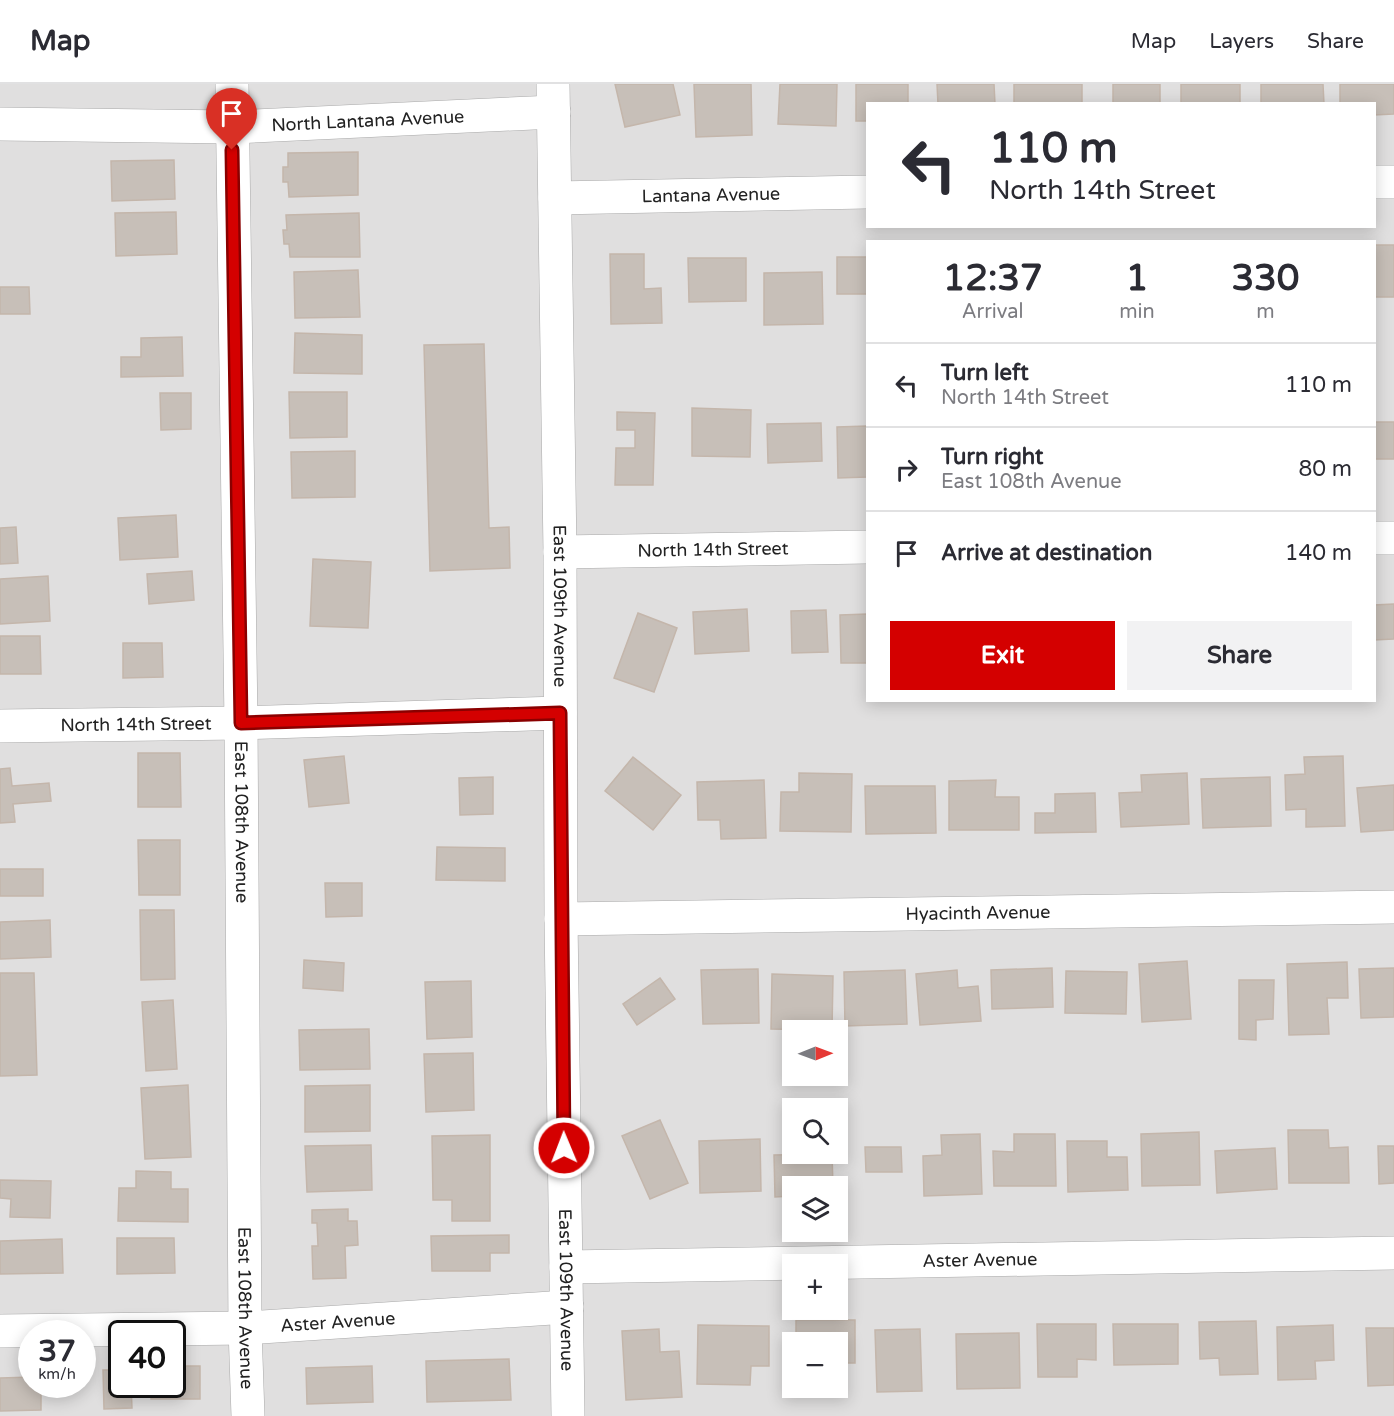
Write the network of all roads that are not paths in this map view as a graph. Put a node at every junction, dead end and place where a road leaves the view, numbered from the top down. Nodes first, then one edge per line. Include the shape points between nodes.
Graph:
1 (232, 84) edge
2 (554, 98) edge
3 (0, 124) edge
4 (232, 127) junction
5 (1376, 182) edge
6 (1394, 182) edge
7 (866, 192) edge
8 (555, 198) junction
9 (1376, 538) edge
10 (1394, 538) edge
11 (866, 547) edge
12 (560, 552) junction
13 (560, 713) junction
14 (241, 723) junction
15 (0, 726) edge
16 (1394, 906) edge
17 (561, 919) junction
18 (1394, 1253) edge
19 (566, 1267) junction
20 (567, 1307) junction
21 (245, 1328) junction
22 (0, 1331) edge
23 (248, 1416) edge
24 (568, 1416) edge

1 - 4 street, East 108th Avenue
2 - 4 street, North Lantana Avenue
2 - 8 street, East 109th Avenue
3 - 4 street, North Lantana Avenue
4 - 14 street, East 108th Avenue
5 - 6 street
7 - 8 street, Lantana Avenue
8 - 12 street, East 109th Avenue
9 - 10 street
11 - 12 street, North 14th Street
12 - 13 street, East 109th Avenue
13 - 14 street, North 14th Street
13 - 17 street, East 109th Avenue
14 - 15 street, North 14th Street
14 - 21 street, East 108th Avenue
16 - 17 street, Hyacinth Avenue
17 - 19 street, East 109th Avenue
18 - 19 street, Aster Avenue
19 - 20 street, East 109th Avenue
20 - 21 street, Aster Avenue
20 - 24 street, East 109th Avenue
21 - 22 street, Aster Avenue
21 - 23 street, East 108th Avenue

